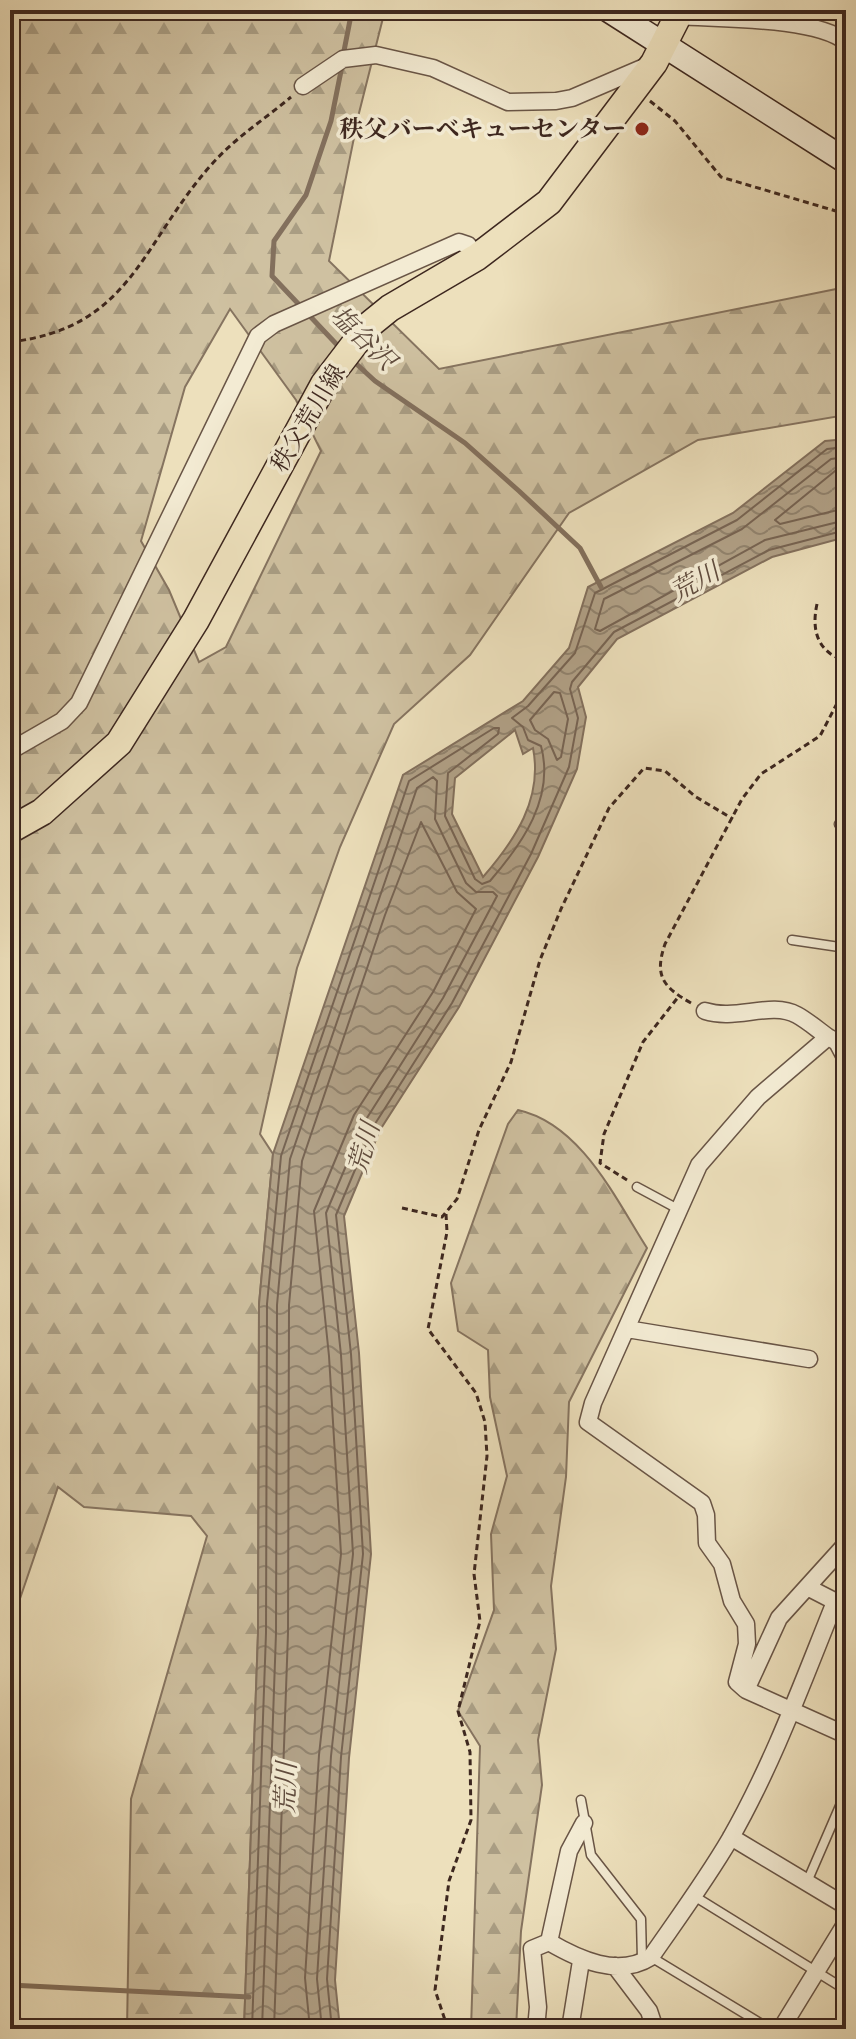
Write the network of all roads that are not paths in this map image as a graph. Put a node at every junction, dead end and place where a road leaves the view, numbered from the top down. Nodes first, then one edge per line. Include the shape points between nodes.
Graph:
1 (609, 10) edge
2 (680, 13) edge
3 (844, 37) edge
4 (659, 55) junction
5 (303, 86) road end
6 (846, 161) edge
7 (477, 257) junction
8 (10, 751) edge
9 (10, 830) edge
10 (792, 940) dead end
11 (846, 948) edge
12 (705, 1011) road end
13 (837, 1037) edge
14 (846, 1059) edge
15 (637, 1187) road end
16 (678, 1209) junction
17 (627, 1329) junction
18 (809, 1359) dead end
19 (846, 1544) edge
20 (809, 1588) junction
21 (841, 1604) edge
22 (746, 1690) junction
23 (791, 1710) junction
24 (846, 1735) edge
25 (846, 1792) edge
26 (581, 1800) dead end
27 (842, 1811) edge
28 (584, 1823) junction
29 (731, 1837) junction
30 (807, 1882) junction
31 (694, 1896) junction
32 (846, 1906) edge
33 (846, 1923) edge
34 (549, 1942) junction
35 (646, 1960) junction
36 (581, 1961) junction
37 (615, 1966) junction
38 (818, 1971) junction
39 (846, 1990) edge
40 (536, 2029) edge
41 (570, 2029) edge
42 (655, 2029) edge
43 (770, 2029) edge
44 (781, 2029) edge

1 - 4 main road
2 - 3 street via 795,24
2 - 4 main road, 秩父荒川線
4 - 5 street via 556,101 508,102 433,68 376,55 343,59
4 - 6 main road
4 - 7 main road, 秩父荒川線 via 549,202
7 - 8 street via 459,242 274,324 258,336 79,703 62,721
7 - 9 main road, 秩父荒川線 via 369,325 324,384 196,620 119,743 42,812
10 - 11 lane
12 - 13 street via 720,1016 770,1010 796,1014
13 - 14 street
13 - 16 street via 758,1097 699,1165
15 - 16 lane
16 - 17 street
17 - 18 street
17 - 22 street via 588,1422 702,1503 707,1543 722,1564 732,1601 746,1624 747,1644 737,1682
19 - 20 street
20 - 21 street
20 - 22 street via 779,1618
21 - 23 street
22 - 23 street
23 - 24 street
23 - 29 street
25 - 27 lane
26 - 28 lane
27 - 30 lane
28 - 34 street via 569,1851
28 - 35 lane via 591,1855 641,1919
29 - 30 street
29 - 31 street
30 - 32 street
31 - 35 street
31 - 38 lane
33 - 38 street
34 - 36 street
34 - 40 street via 532,1949
35 - 37 street
35 - 43 lane
36 - 37 street
36 - 41 street
37 - 42 street via 649,2011
38 - 39 lane
38 - 44 street

